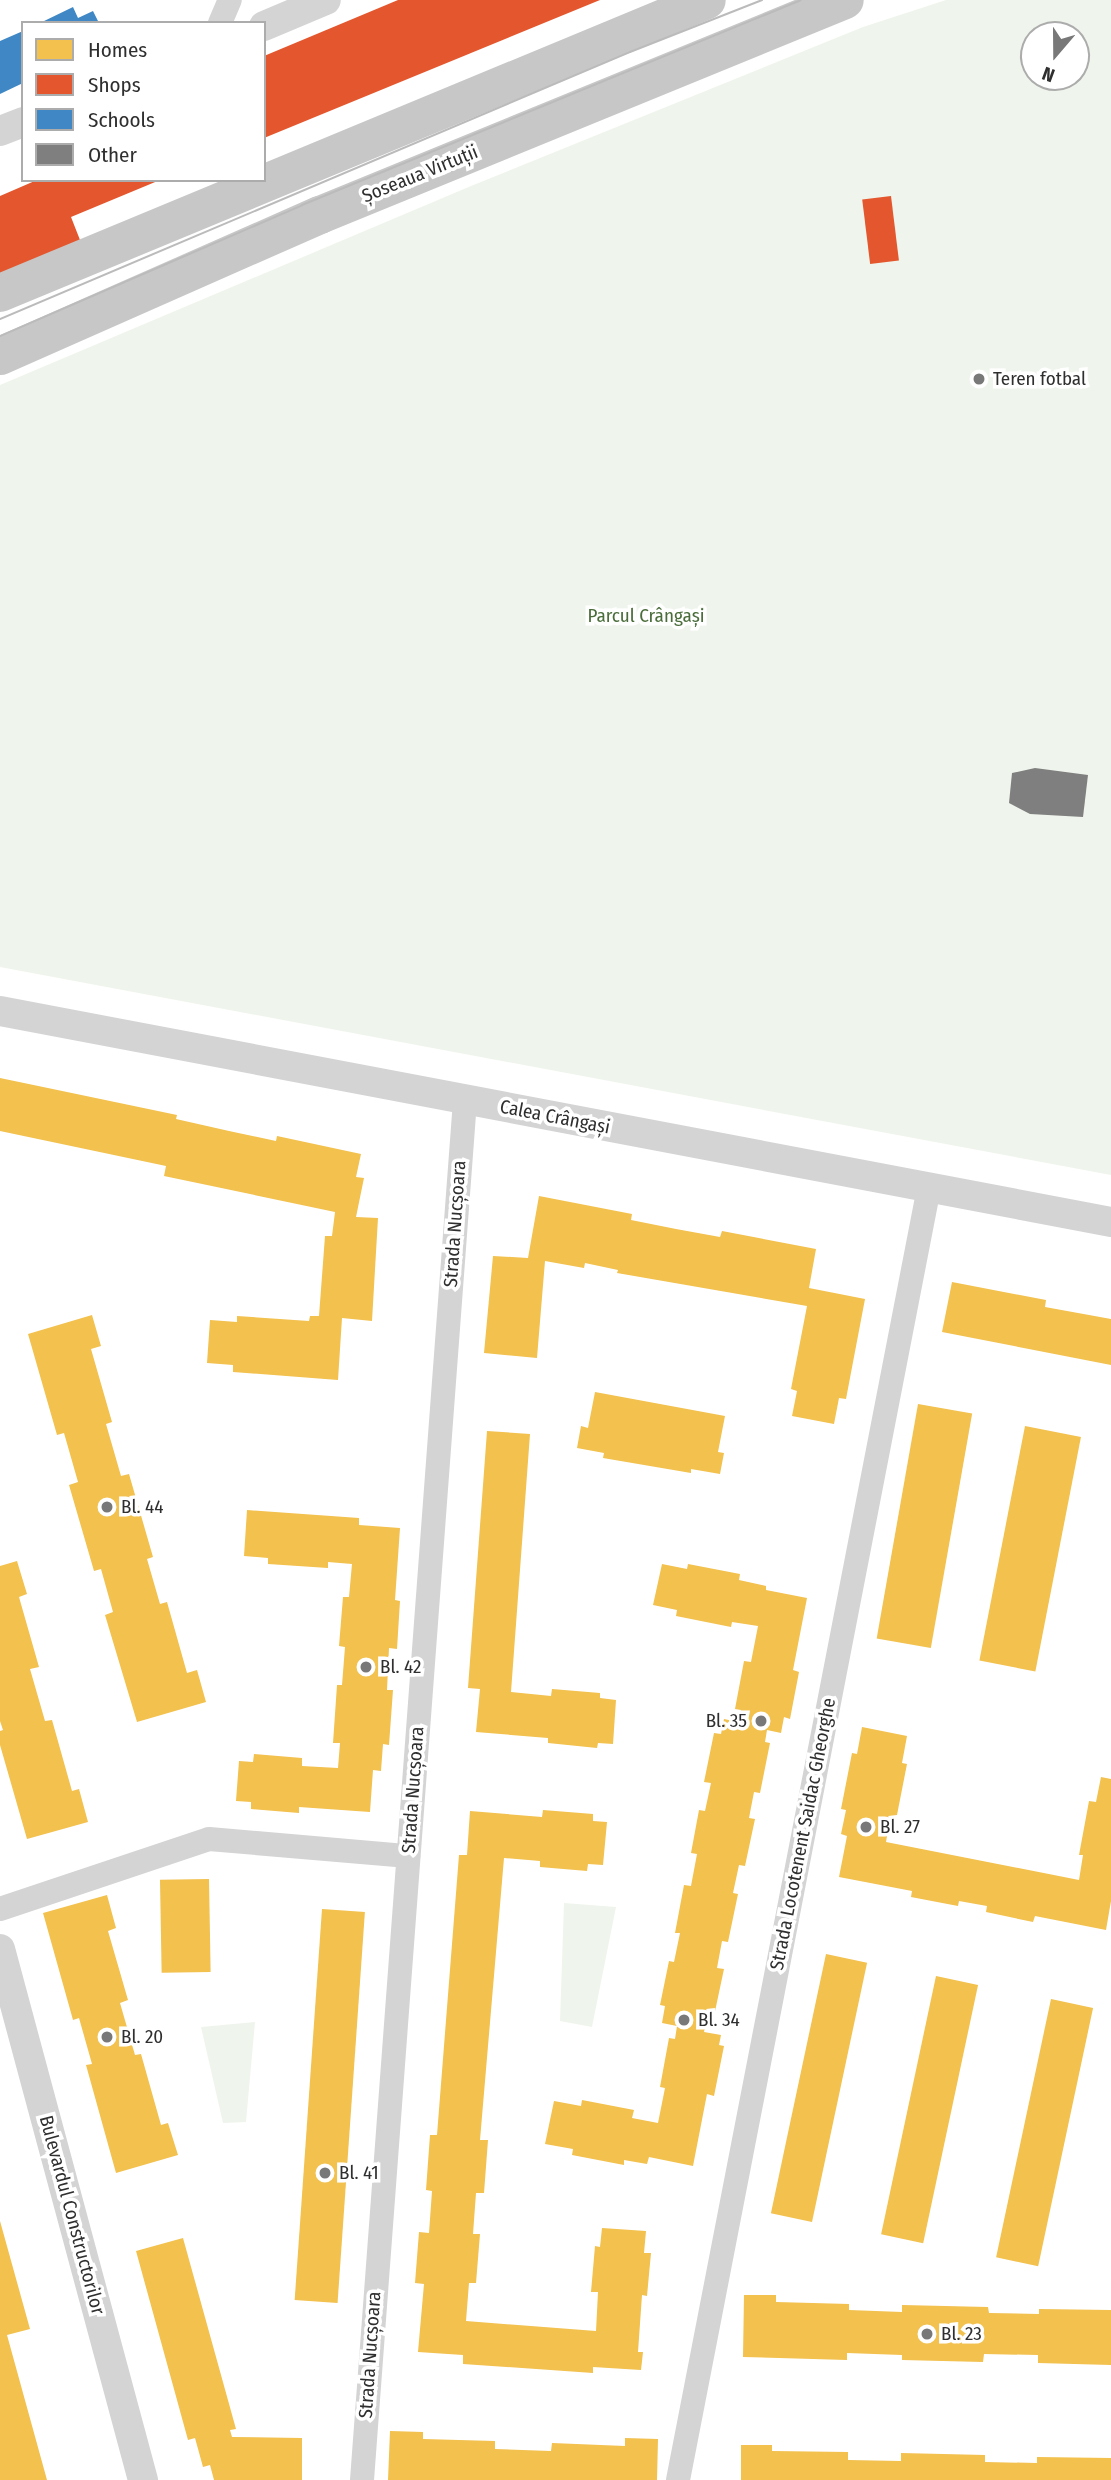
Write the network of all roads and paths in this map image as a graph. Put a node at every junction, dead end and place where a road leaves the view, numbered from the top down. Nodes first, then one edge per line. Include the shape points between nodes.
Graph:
1 (230, 0) edge
2 (326, 0) edge
3 (707, 0) edge
4 (845, 0) edge
5 (221, 21) edge
6 (266, 25) edge
7 (21, 123) edge
8 (0, 131) edge
9 (0, 293) edge
10 (0, 356) edge
11 (0, 1011) edge
12 (465, 1099) junction
13 (929, 1188) junction
14 (1111, 1222) edge
15 (408, 1856) junction
16 (0, 1909) edge
17 (0, 1949) edge
18 (143, 2480) edge
19 (362, 2480) edge
20 (678, 2480) edge

1 - 5 street
2 - 6 street
3 - 9 main road
4 - 10 main road, Șoseaua Virtuții via 320,215
7 - 8 street
11 - 12 street, Calea Crângași
12 - 13 street, Calea Crângași
12 - 15 street, Strada Nucșoara
13 - 14 street, Calea Crângași
13 - 20 street, Strada Locotenent Saidac Gheorghe
15 - 16 street via 209,1839
15 - 19 street, Strada Nucșoara
17 - 18 street, Bulevardul Constructorilor

